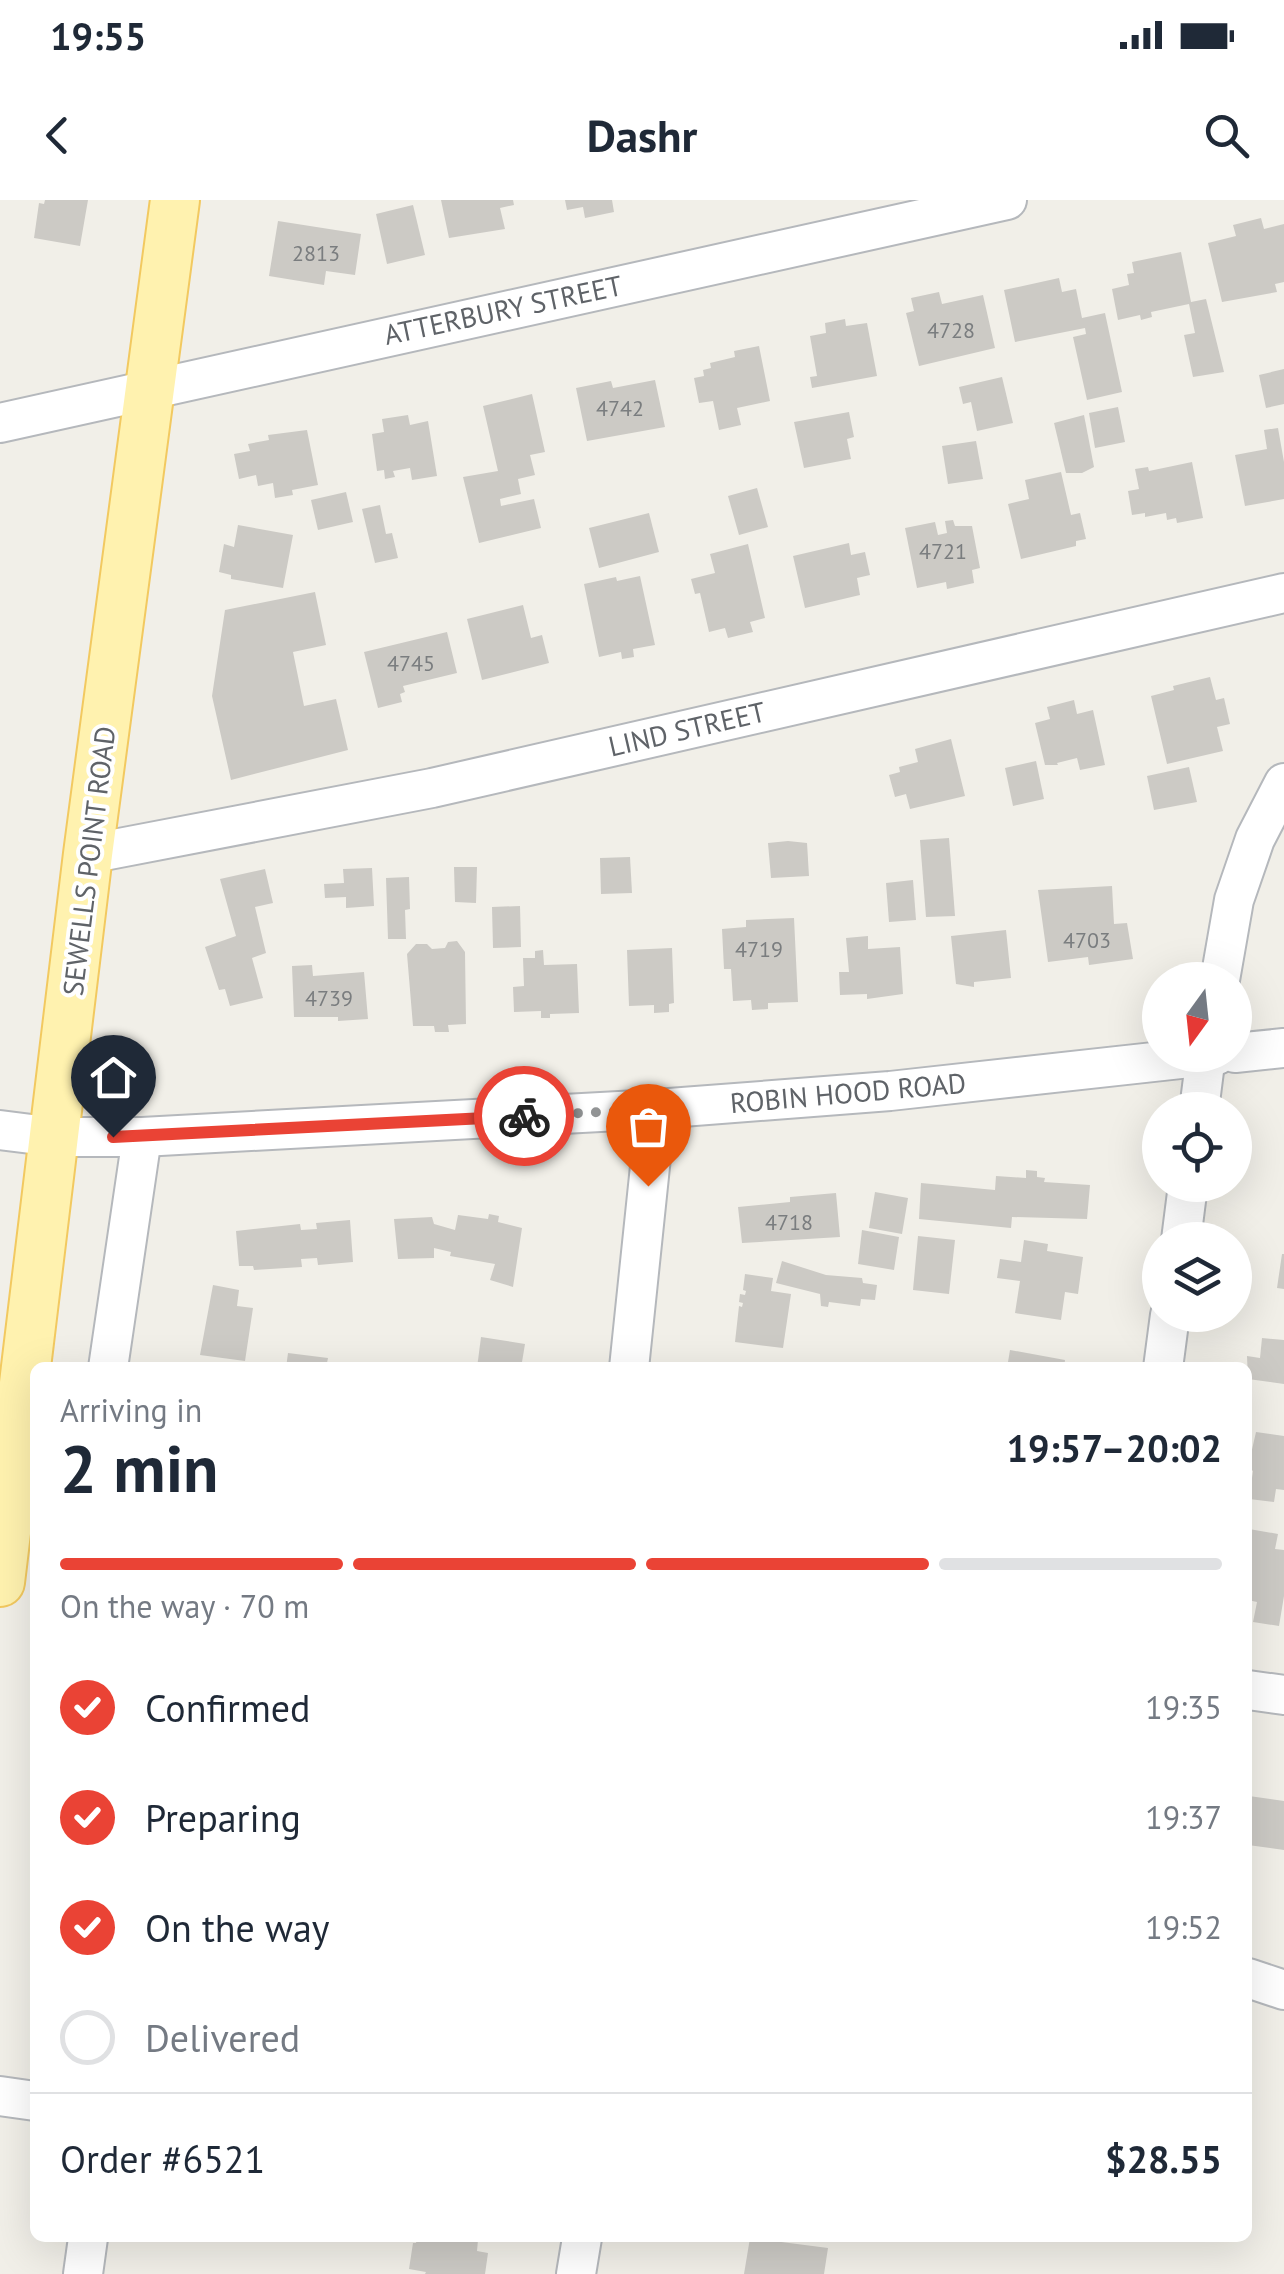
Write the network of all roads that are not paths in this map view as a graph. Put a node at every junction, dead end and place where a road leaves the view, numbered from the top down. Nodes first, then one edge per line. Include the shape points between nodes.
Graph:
1 (174, 200) edge
2 (1007, 200) edge
3 (151, 387) junction
4 (0, 423) edge
5 (1284, 594) edge
6 (1284, 782) edge
7 (88, 854) junction
8 (1223, 962) edge
9 (1284, 1048) edge
10 (1252, 1051) edge
11 (1142, 1063) edge
12 (656, 1109) junction
13 (0, 1130) edge
14 (55, 1137) junction
15 (142, 1137) junction
16 (1167, 1332) edge
17 (31, 1362) edge
18 (109, 1362) edge
19 (629, 1362) edge
20 (1163, 1362) edge
21 (30, 1376) edge
22 (14, 1529) edge
23 (0, 1582) edge
24 (1252, 1691) edge
25 (1284, 1695) edge
26 (1252, 1979) edge
27 (1284, 1990) edge
28 (0, 2096) edge
29 (30, 2100) edge
30 (87, 2242) edge
31 (581, 2242) edge
32 (83, 2274) edge
33 (576, 2274) edge

1 - 3 main road, SEWELLS POINT ROAD
2 - 3 street, ATTERBURY STREET
3 - 4 street, ATTERBURY STREET
3 - 7 main road, SEWELLS POINT ROAD
5 - 7 street, LIND STREET via 432,788
6 - 8 street via 1234,900
7 - 14 main road, SEWELLS POINT ROAD
9 - 10 street
11 - 12 street, ROBIN HOOD ROAD
12 - 15 street, ROBIN HOOD ROAD
12 - 19 street
13 - 14 street, ROBIN HOOD ROAD
14 - 15 street, ROBIN HOOD ROAD
14 - 17 main road, SEWELLS POINT ROAD
15 - 18 street
16 - 20 street
21 - 22 main road, SEWELLS POINT ROAD
22 - 23 main road, SEWELLS POINT ROAD
24 - 25 street
26 - 27 street
28 - 29 street
30 - 32 street
31 - 33 street

